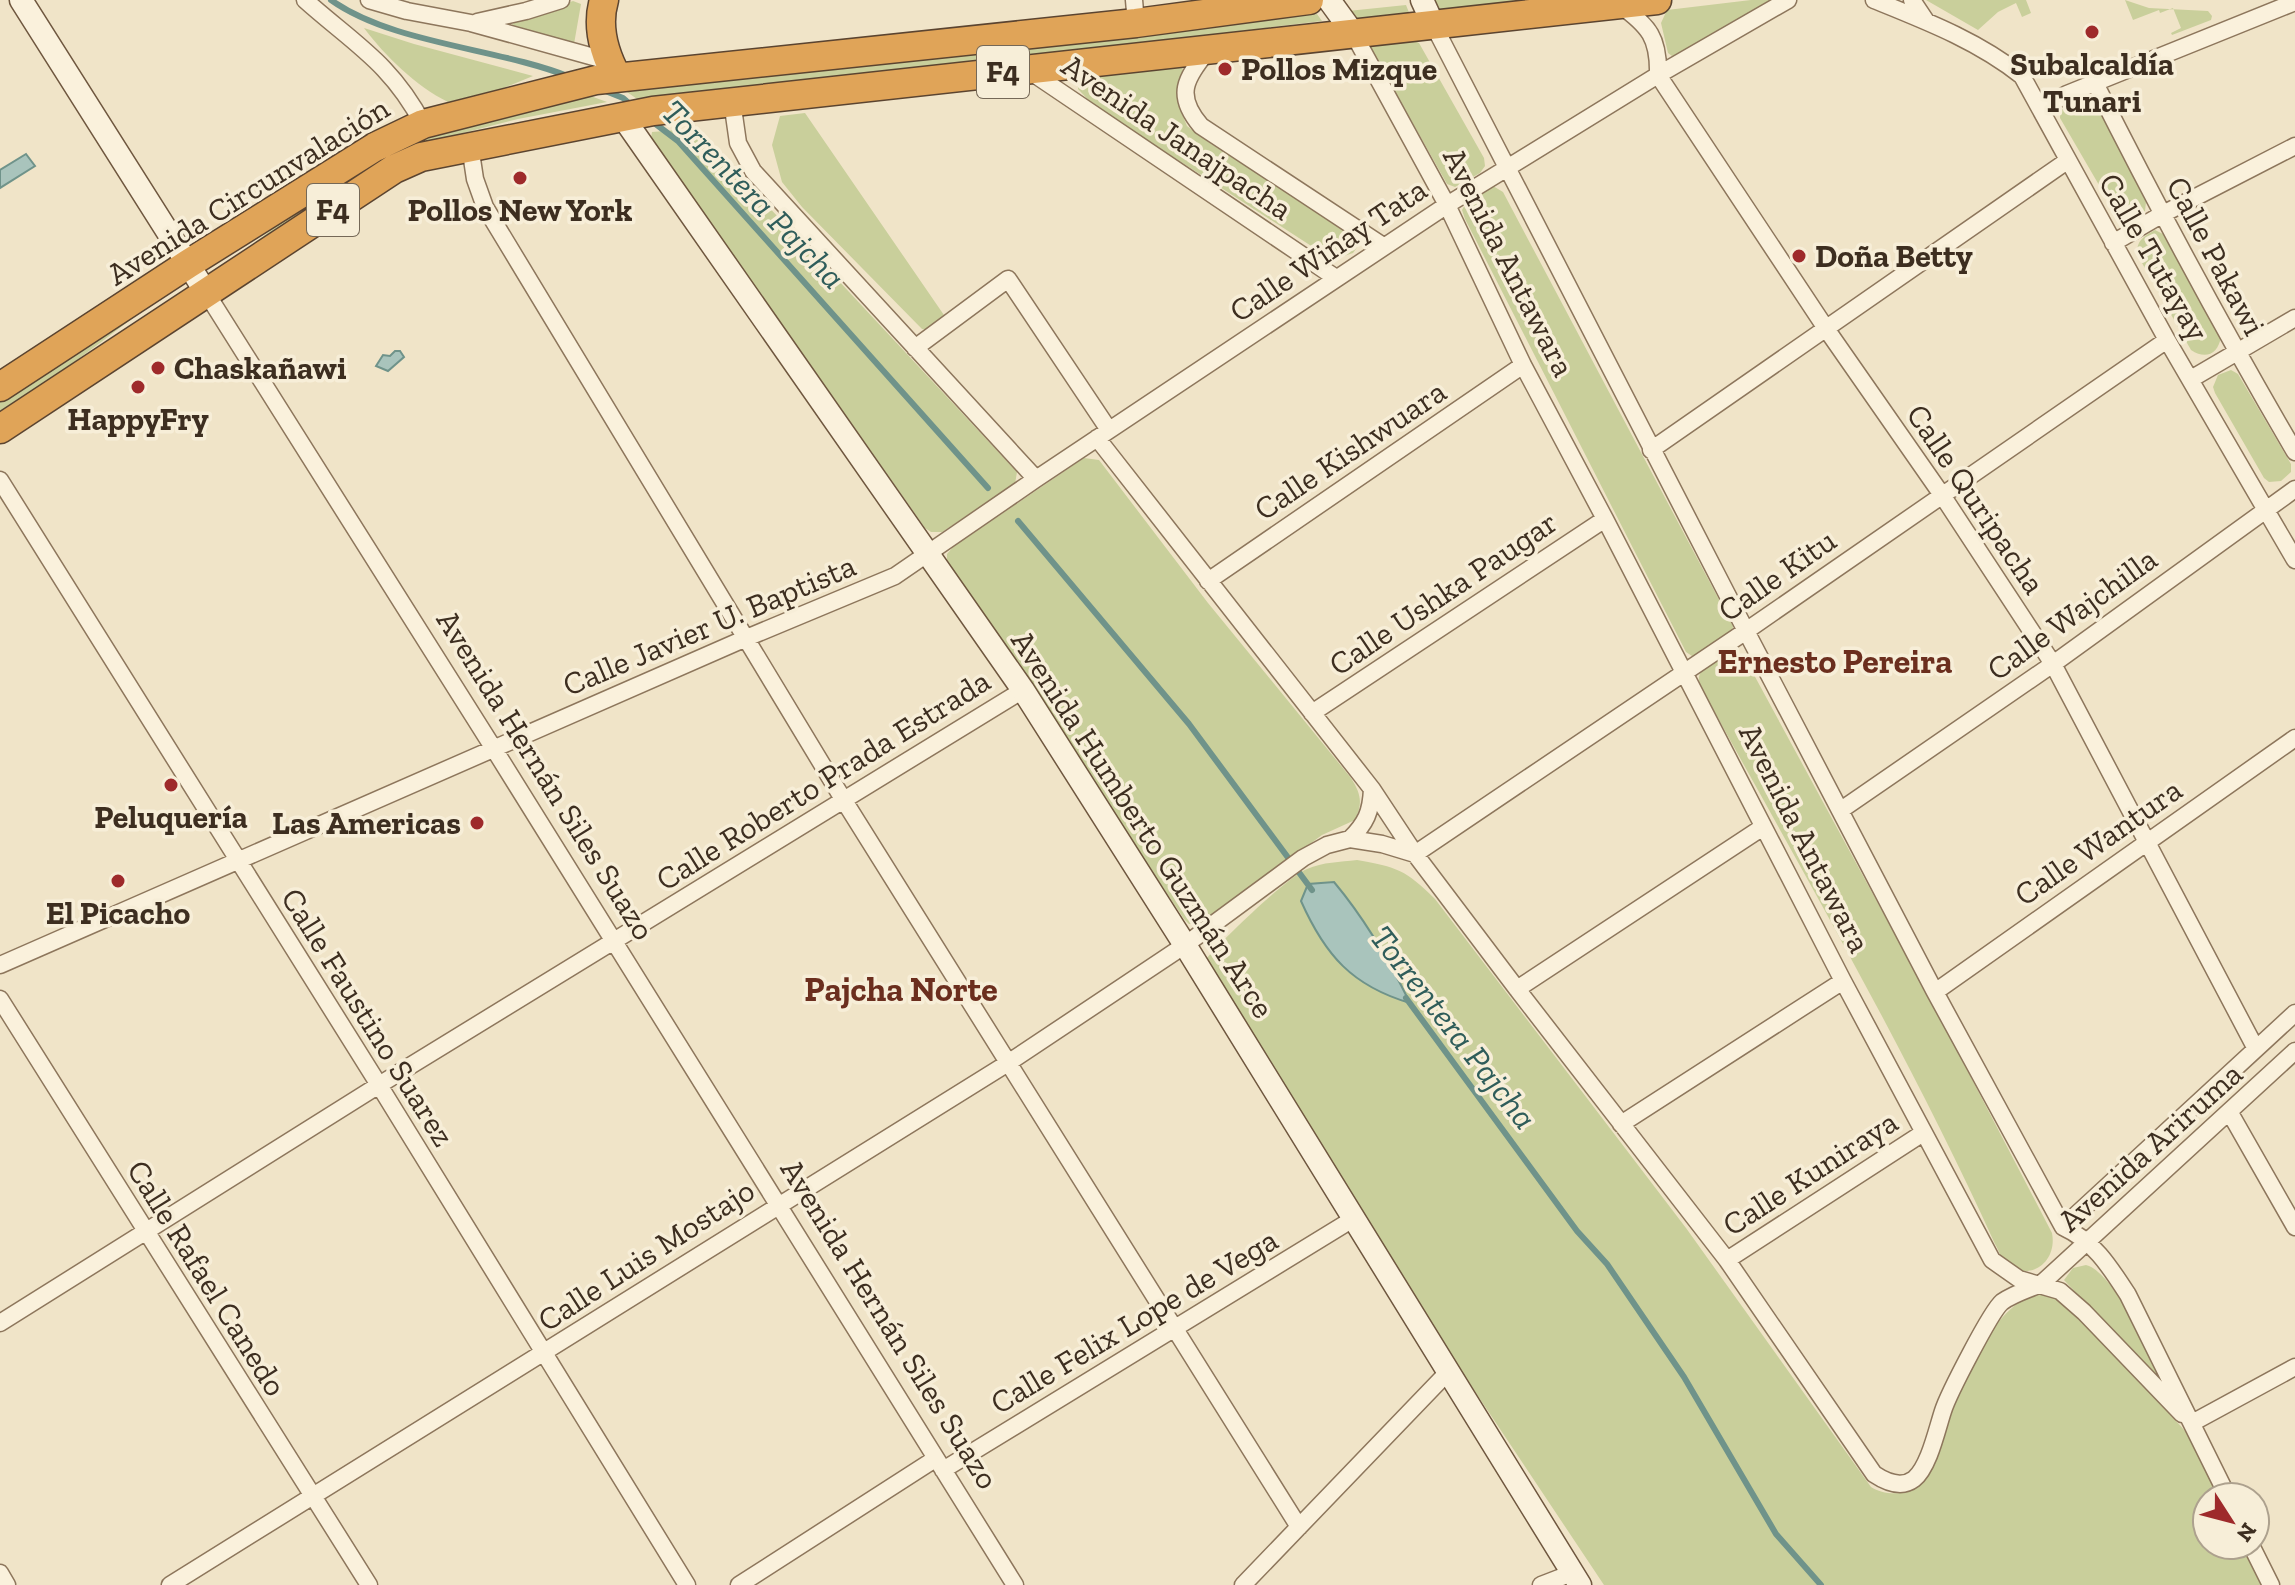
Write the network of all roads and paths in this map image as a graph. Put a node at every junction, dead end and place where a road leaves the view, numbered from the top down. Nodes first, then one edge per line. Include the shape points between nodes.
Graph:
1 (21, 0) edge
2 (305, 0) edge
3 (369, 0) edge
4 (561, 0) edge
5 (604, 0) edge
6 (1309, 0) edge
7 (1329, 0) edge
8 (1657, 0) edge
9 (1788, 0) edge
10 (1874, 0) edge
11 (1912, 0) edge
12 (2288, 0) edge
13 (2295, 1) edge
14 (1269, 4) edge
15 (1620, 5) junction
16 (1135, 11) edge
17 (1427, 12) edge
18 (1926, 21) junction
19 (471, 23) junction
20 (1353, 33) junction
21 (1208, 50) junction
22 (1026, 70) junction
23 (607, 73) junction
24 (1658, 75) junction
25 (2095, 83) junction
26 (732, 101) junction
27 (2041, 109) junction
28 (634, 114) junction
29 (423, 124) junction
30 (470, 146) junction
31 (2295, 146) edge
32 (2067, 161) junction
33 (1505, 169) junction
34 (1447, 205) junction
35 (2161, 215) junction
36 (2113, 243) junction
37 (1383, 246) junction
38 (188, 264) junction
39 (1336, 278) junction
40 (207, 294) junction
41 (2295, 318) edge
42 (1827, 330) junction
43 (2167, 340) junction
44 (915, 348) junction
45 (2236, 352) junction
46 (1523, 365) junction
47 (2191, 379) junction
48 (0, 387) edge
49 (0, 429) edge
50 (1103, 434) junction
51 (1651, 450) junction
52 (2295, 452) edge
53 (1036, 479) junction
54 (0, 480) edge
55 (2295, 489) edge
56 (1942, 495) junction
57 (2266, 509) junction
58 (1605, 519) junction
59 (927, 554) junction
60 (2295, 560) edge
61 (1208, 581) junction
62 (1746, 631) junction
63 (744, 639) junction
64 (2053, 664) junction
65 (1683, 674) junction
66 (1023, 690) junction
67 (1312, 713) junction
68 (2295, 738) edge
69 (494, 749) junction
70 (1372, 789) junction
71 (843, 799) junction
72 (1841, 810) junction
73 (1763, 827) junction
74 (1350, 839) junction
75 (2146, 841) junction
76 (1415, 854) junction
77 (237, 861) junction
78 (613, 942) junction
79 (1185, 945) junction
80 (0, 965) edge
81 (1843, 981) junction
82 (1517, 989) junction
83 (1935, 992) junction
84 (0, 999) edge
85 (2295, 1013) edge
86 (2256, 1049) junction
87 (2295, 1051) edge
88 (1008, 1063) junction
89 (379, 1085) junction
90 (2230, 1113) junction
91 (1621, 1124) junction
92 (1923, 1133) junction
93 (778, 1204) junction
94 (1353, 1219) junction
95 (2063, 1227) junction
96 (2295, 1227) edge
97 (146, 1232) junction
98 (2088, 1241) junction
99 (1727, 1260) junction
100 (1992, 1260) junction
101 (2041, 1284) junction
102 (2000, 1303) junction
103 (0, 1323) edge
104 (1174, 1329) junction
105 (545, 1353) junction
106 (2295, 1367) edge
107 (1448, 1372) junction
108 (2192, 1423) junction
109 (939, 1465) junction
110 (2220, 1481) edge
111 (312, 1497) junction
112 (1299, 1527) junction
113 (2259, 1561) edge
114 (0, 1573) edge
115 (1576, 1579) edge
116 (7, 1585) edge
117 (170, 1585) edge
118 (369, 1585) edge
119 (687, 1585) edge
120 (739, 1585) edge
121 (1015, 1585) edge
122 (1243, 1585) edge
123 (1541, 1585) edge
124 (2271, 1585) edge

1 - 38 main road, Avenida Hernán Siles Suazo
2 - 29 street via 371,54
3 - 19 street
4 - 19 street
5 - 23 highway via 599,23
6 - 14 highway, Avenida Circunvalación / F4
7 - 20 main road, Avenida Antawara
8 - 15 highway, Avenida Circunvalación / F4
9 - 24 street, Calle Wiñay Tata
10 - 18 street, Calle Tutayay
11 - 18 street
12 - 13 street
13 - 25 street
14 - 16 highway, Avenida Circunvalación / F4
15 - 17 highway, Avenida Circunvalación / F4
15 - 24 street, Calle Quripacha via 1654,37
16 - 23 highway, Avenida Circunvalación / F4
17 - 20 highway, Avenida Circunvalación / F4
17 - 33 street, Avenida Antawara
18 - 27 street, Calle Tutayay via 1995,55 2022,76
19 - 23 street
20 - 21 highway, Avenida Circunvalación / F4
20 - 34 street, Avenida Antawara
21 - 22 highway, Avenida Circunvalación / F4
21 - 37 street, Avenida Janajpacha via 1184,92 1186,105 1201,126
22 - 26 highway, Avenida Circunvalación / F4
22 - 39 street, Avenida Janajpacha
23 - 29 highway, Avenida Circunvalación / F4
24 - 33 street, Calle Wiñay Tata
24 - 42 street, Calle Quripacha
25 - 27 street
25 - 35 street, Calle Pakawi
26 - 28 highway, Avenida Circunvalación / F4
26 - 44 street via 738,143 753,171
27 - 32 street, Calle Tutayay
28 - 30 highway, Avenida Circunvalación / F4
28 - 59 main road, Avenida Humberto Guzmán Arce
29 - 38 highway, Avenida Circunvalación / F4 via 375,147
30 - 40 highway, Avenida Circunvalación / F4 via 394,169
30 - 63 street via 485,207
31 - 35 street
32 - 36 street, Calle Tutayay
32 - 42 street
33 - 34 street, Calle Wiñay Tata
33 - 51 street, Avenida Antawara
34 - 37 street, Calle Wiñay Tata
34 - 46 street, Avenida Antawara
35 - 36 street
35 - 45 street, Calle Pakawi
36 - 43 street, Calle Tutayay
37 - 39 street, Calle Wiñay Tata
38 - 40 main road, Avenida Hernán Siles Suazo
38 - 48 highway, Avenida Circunvalación / F4
39 - 50 street, Calle Wiñay Tata
40 - 49 highway, Avenida Circunvalación / F4
40 - 69 street, Avenida Hernán Siles Suazo
41 - 45 street
42 - 51 street
42 - 56 street, Calle Quripacha
43 - 47 street, Calle Tutayay
43 - 56 street, Calle Kitu
44 - 50 street via 1008,279
44 - 53 street
45 - 47 street
45 - 52 street, Calle Pakawi
46 - 58 street, Avenida Antawara
46 - 61 street, Calle Kishwuara
47 - 57 street, Calle Tutayay
50 - 53 street, Calle Javier U. Baptista
50 - 61 street
51 - 62 street, Avenida Antawara
53 - 59 street, Calle Javier U. Baptista
54 - 77 street, Calle Faustino Suarez
55 - 57 street, Calle Wajchilla
56 - 62 street, Calle Kitu
56 - 64 street, Calle Quripacha
57 - 60 street, Calle Tutayay
57 - 64 street, Calle Wajchilla
58 - 65 street, Avenida Antawara
58 - 67 street, Calle Ushka Paugar
59 - 63 street, Calle Javier U. Baptista via 895,576
59 - 66 main road, Avenida Humberto Guzmán Arce
61 - 67 street
62 - 65 street, Calle Kitu
62 - 72 street, Avenida Antawara
63 - 69 street, Calle Javier U. Baptista
63 - 71 street
64 - 72 street, Calle Wajchilla
64 - 75 street, Calle Quripacha
65 - 73 street, Avenida Antawara
65 - 76 street, Calle Kitu
66 - 71 street, Calle Roberto Prada Estrada
66 - 79 main road, Avenida Humberto Guzmán Arce
67 - 70 street
68 - 75 street, Calle Wantura
69 - 77 street, Calle Javier U. Baptista
69 - 78 street, Avenida Hernán Siles Suazo
70 - 74 street via 1364,826
70 - 76 street
71 - 78 street, Calle Roberto Prada Estrada
71 - 88 street
72 - 83 street, Avenida Antawara
73 - 81 street, Avenida Antawara
73 - 82 street
74 - 76 street
74 - 79 street, Calle Luis Mostajo via 1303,858
75 - 83 street, Calle Wantura
75 - 86 street, Calle Quripacha
76 - 82 street
77 - 80 street, Calle Javier U. Baptista
77 - 89 street, Calle Faustino Suarez
78 - 89 street, Calle Roberto Prada Estrada
78 - 93 street, Avenida Hernán Siles Suazo
79 - 88 street, Calle Luis Mostajo
79 - 94 main road, Avenida Humberto Guzmán Arce
81 - 91 street
81 - 92 street, Avenida Antawara
82 - 91 street
83 - 95 street, Avenida Antawara
84 - 97 street, Calle Rafael Canedo
85 - 86 street, Avenida Ariruma
86 - 95 street, Avenida Ariruma
87 - 90 street, Avenida Ariruma
88 - 93 street, Calle Luis Mostajo
88 - 104 street
89 - 97 street, Calle Roberto Prada Estrada
89 - 105 street, Calle Faustino Suarez
90 - 96 street
90 - 98 street, Avenida Ariruma
91 - 99 street
92 - 99 street, Calle Kuniraya
92 - 100 street, Avenida Antawara
93 - 105 street, Calle Luis Mostajo
93 - 109 street, Avenida Hernán Siles Suazo
94 - 104 street, Calle Felix Lope de Vega
94 - 107 main road, Avenida Humberto Guzmán Arce
95 - 98 street
97 - 103 street, Calle Roberto Prada Estrada
97 - 111 street, Calle Rafael Canedo
98 - 101 street, Avenida Ariruma
98 - 108 street via 2128,1295
99 - 102 street via 1874,1474 1885,1482 1912,1480 1918,1473 1944,1406
100 - 101 street via 2019,1279
100 - 102 street, Avenida Antawara via 2002,1279
101 - 102 street, Avenida Ariruma
101 - 108 street via 2060,1291 2084,1312
104 - 109 street, Calle Felix Lope de Vega
104 - 112 street
105 - 111 street, Calle Luis Mostajo
105 - 119 street, Calle Faustino Suarez
106 - 108 street
107 - 112 street
107 - 115 main road, Avenida Humberto Guzmán Arce
108 - 110 street
109 - 120 street, Calle Felix Lope de Vega
109 - 121 street, Avenida Hernán Siles Suazo
111 - 117 street, Calle Luis Mostajo
111 - 118 street, Calle Rafael Canedo
112 - 122 street
113 - 124 street
114 - 116 street
115 - 123 street

